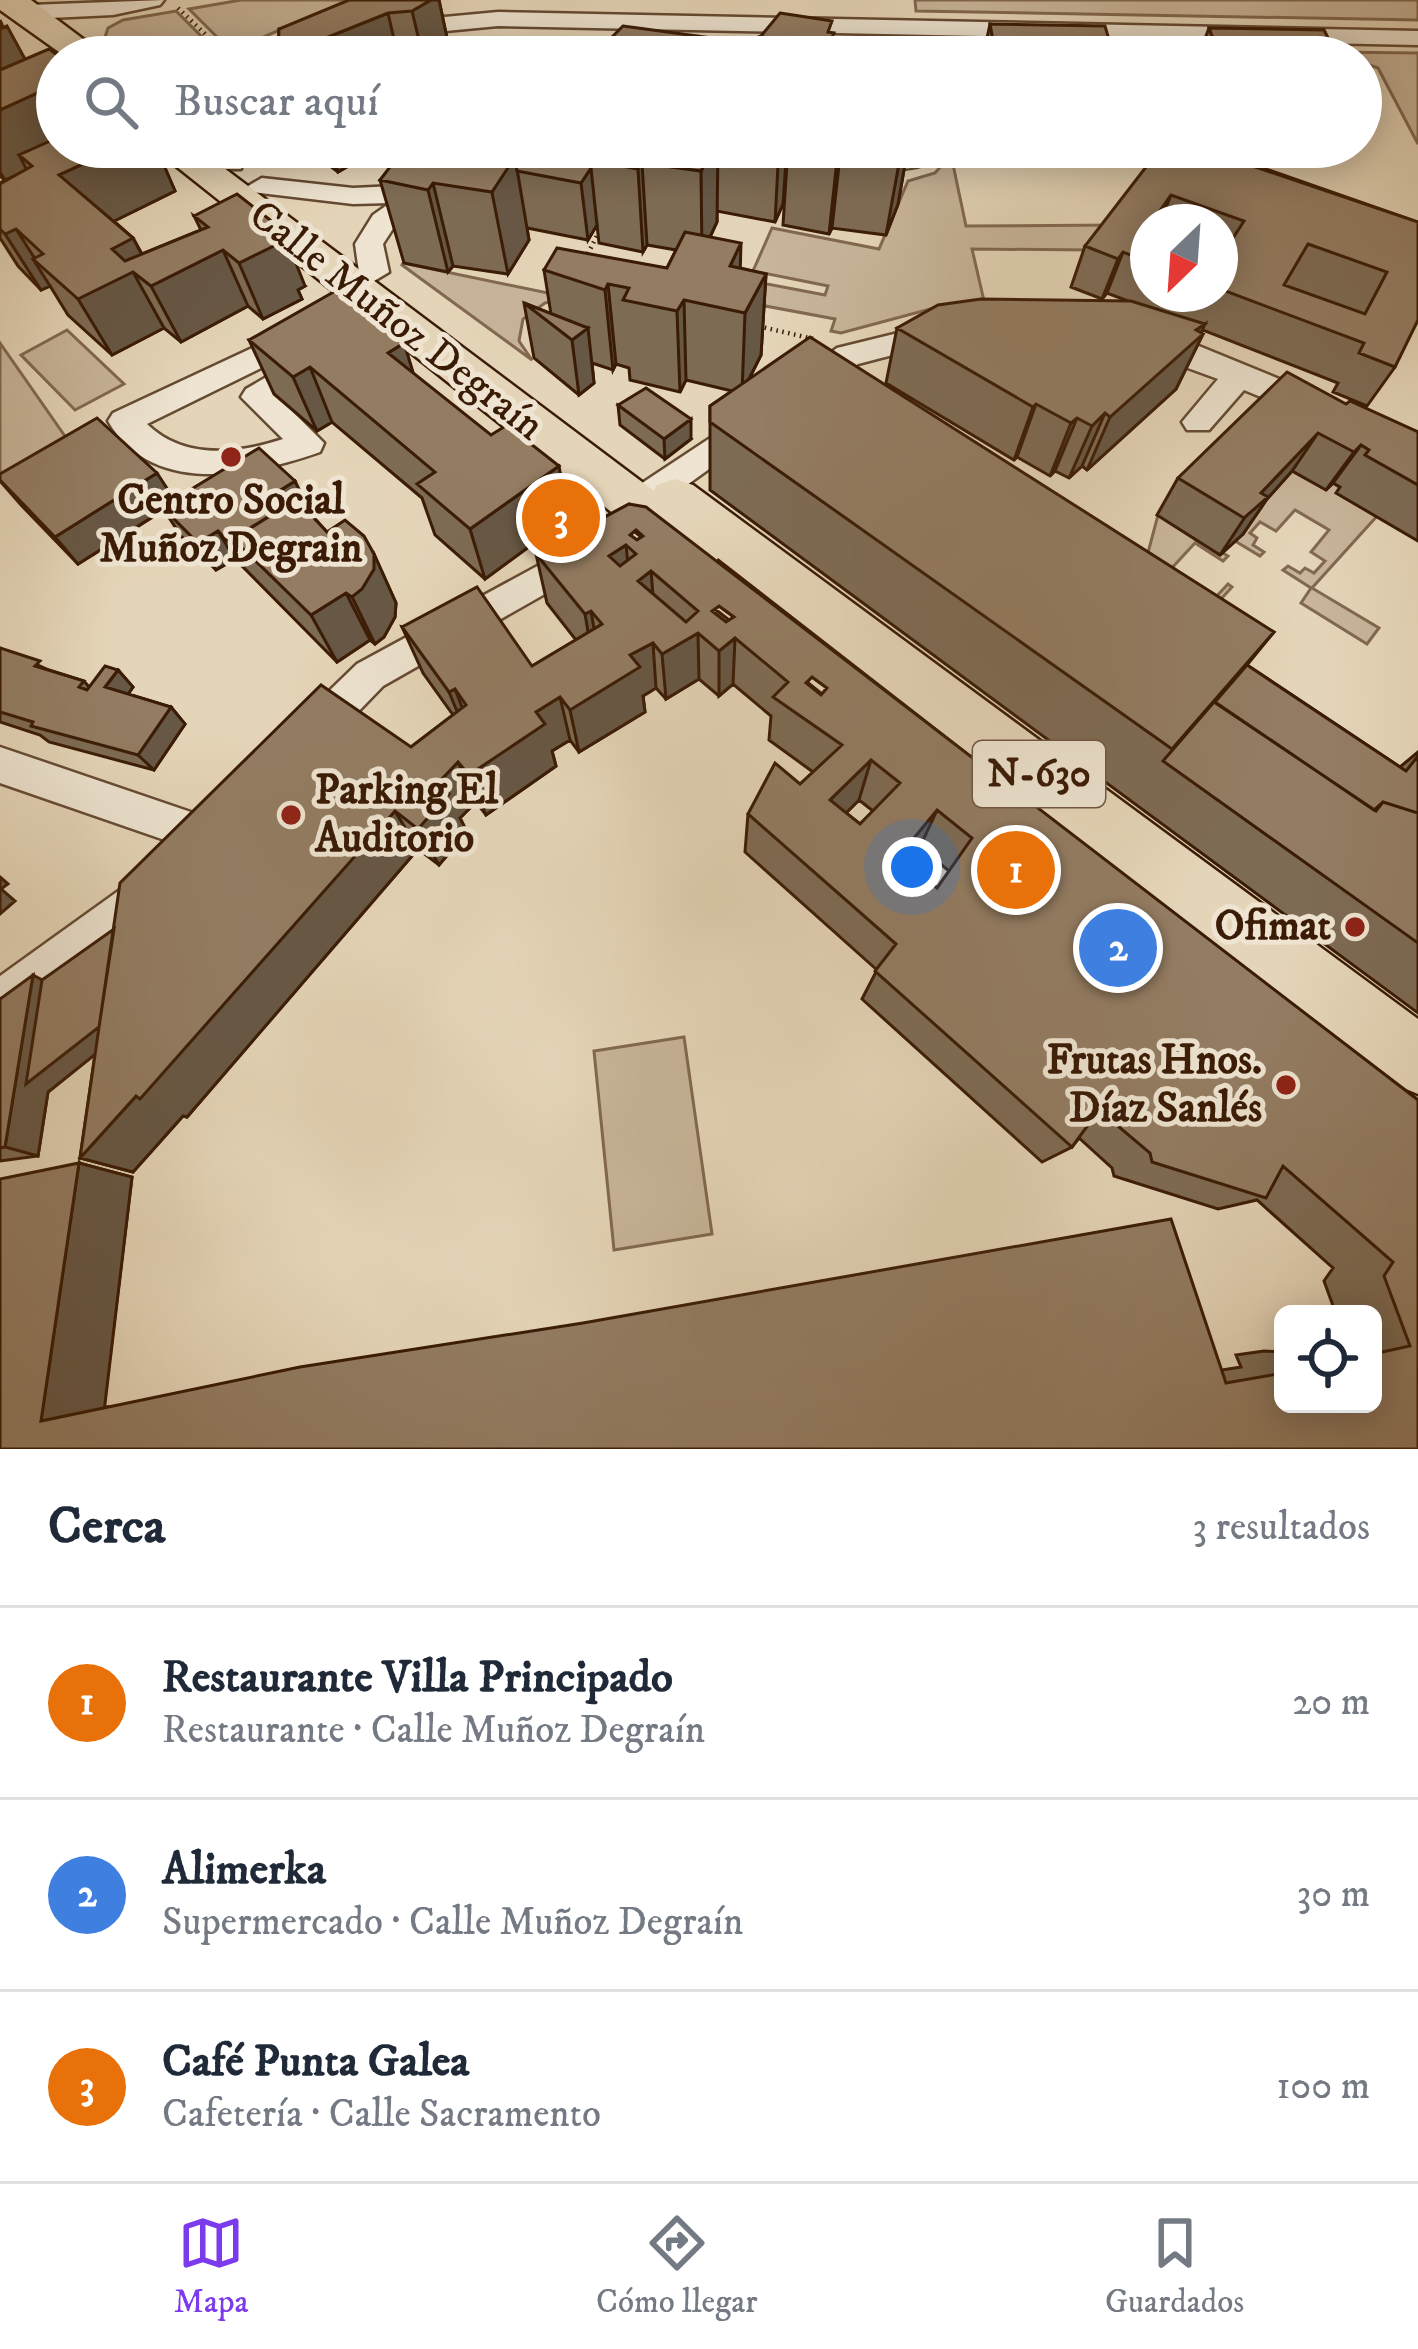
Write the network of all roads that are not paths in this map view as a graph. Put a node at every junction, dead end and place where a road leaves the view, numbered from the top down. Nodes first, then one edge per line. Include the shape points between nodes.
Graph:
1 (152, 0) edge
2 (113, 8) junction
3 (12, 11) edge
4 (484, 20) junction
5 (721, 23) junction
6 (836, 26) junction
7 (48, 36) edge
8 (80, 36) edge
9 (361, 36) edge
10 (475, 36) edge
11 (716, 36) edge
12 (834, 36) edge
13 (993, 36) edge
14 (1418, 38) edge
15 (1382, 39) edge
16 (202, 168) edge
17 (241, 168) edge
18 (257, 168) edge
19 (474, 188) edge
20 (421, 194) junction
21 (376, 291) junction
22 (974, 328) edge
23 (338, 333) junction
24 (1110, 334) edge
25 (846, 358) junction
26 (1239, 375) junction
27 (812, 413) edge
28 (1198, 422) dead end
29 (1418, 449) edge
30 (649, 502) junction
31 (289, 755) edge
32 (0, 765) edge
33 (241, 804) edge
34 (208, 836) junction
35 (0, 1003) edge
36 (1418, 1060) edge
37 (1418, 1111) edge

1 - 2 street
2 - 3 street
2 - 8 street
3 - 7 highway
4 - 5 street
4 - 9 street
4 - 10 street
5 - 6 street
5 - 11 street
6 - 12 street
6 - 13 street
14 - 15 street
16 - 21 highway, Calle Muñoz Degraín / N-630
17 - 21 highway, Calle Muñoz Degraín / N-630
18 - 20 street via 353,196
19 - 20 street
20 - 21 street via 382,221 369,244
21 - 23 street
21 - 30 highway, Calle Muñoz Degraín / N-630
22 - 25 street
23 - 23 street via 349,343 257,397 308,443 265,461 192,463 156,451 124,422 327,323
24 - 26 street
25 - 27 street via 850,388
25 - 30 street
26 - 28 street
26 - 29 street
30 - 31 street via 370,675
30 - 36 highway, Calle Muñoz Degraín / N-630
30 - 37 highway, Calle Muñoz Degraín / N-630
32 - 34 street
33 - 34 street
34 - 35 street via 157,889

